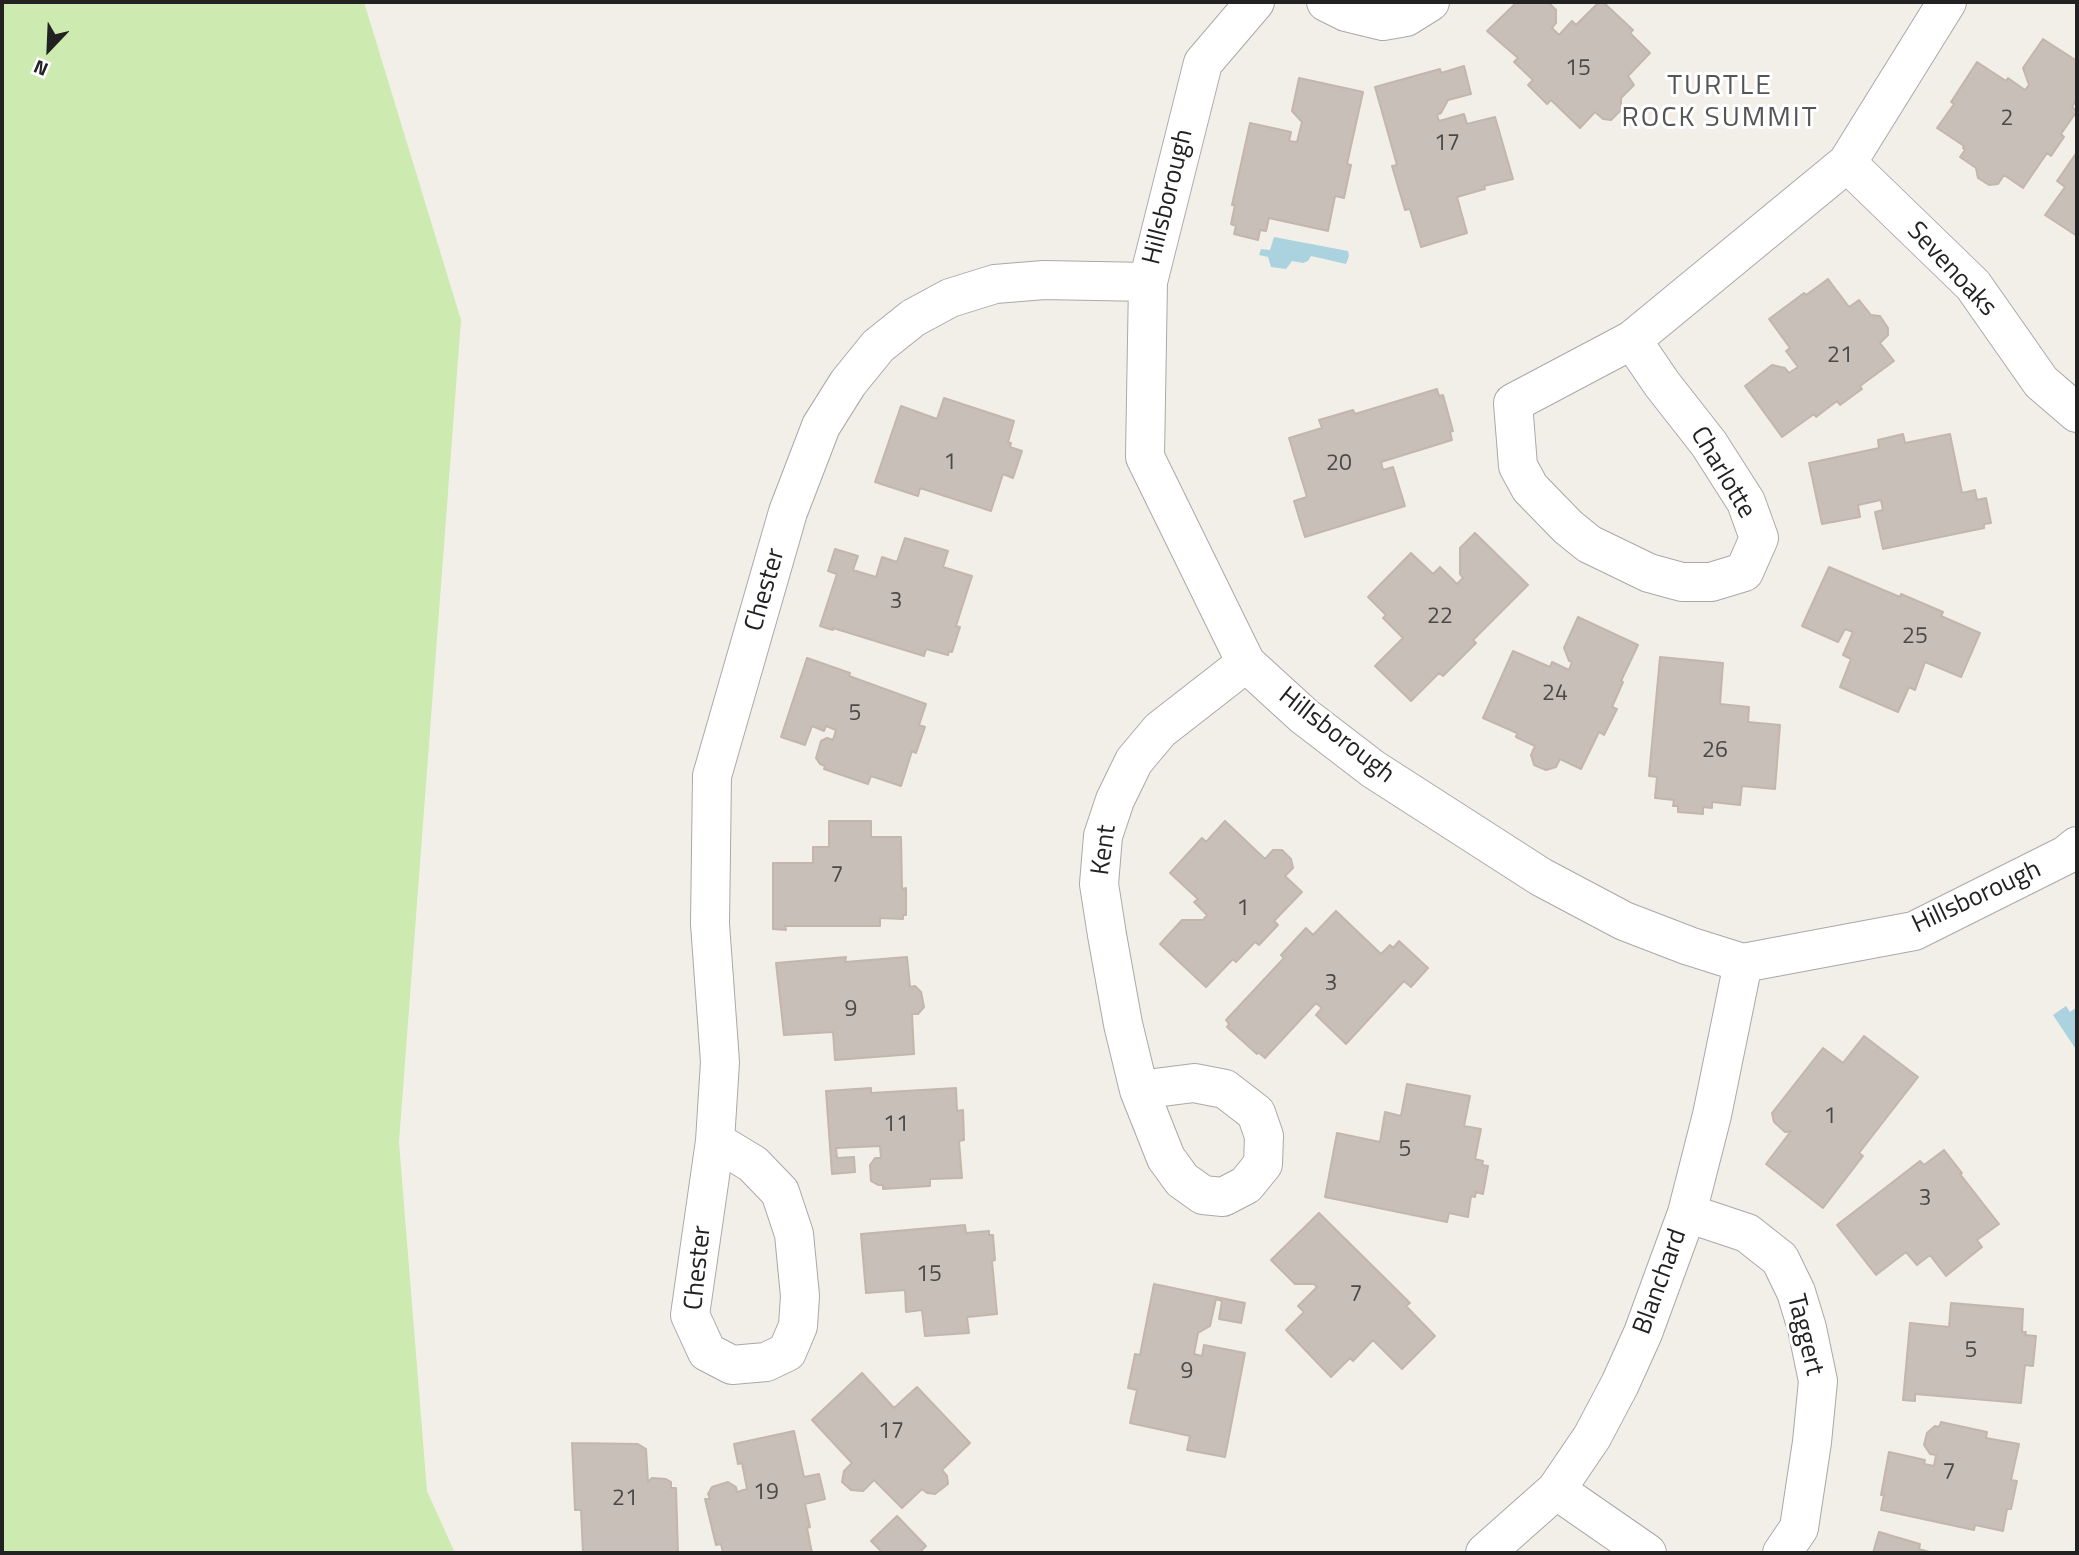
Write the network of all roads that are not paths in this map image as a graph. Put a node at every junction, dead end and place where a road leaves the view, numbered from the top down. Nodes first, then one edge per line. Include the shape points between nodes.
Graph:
1 (1255, 2) edge
2 (1326, 2) edge
3 (1430, 2) edge
4 (1947, 2) edge
5 (1847, 163) junction
6 (1148, 282) junction
7 (1632, 341) junction
8 (2077, 413) edge
9 (1246, 663) junction
10 (2077, 846) edge
11 (1743, 963) junction
12 (1139, 1090) dead end
13 (715, 1141) junction
14 (1687, 1213) junction
15 (1556, 1490) junction
16 (1485, 1553) edge
17 (1647, 1553) edge
18 (1782, 1553) edge

1 - 6 street, Hillsborough via 1203,64
2 - 3 street via 1383,21 1406,17
4 - 5 street, Charlotte
5 - 7 street, Charlotte
5 - 8 street, Sevenoaks via 1973,285 2041,382
6 - 9 street, Hillsborough via 1145,457
6 - 13 street, Chester via 1044,280 995,284 950,298 913,318 878,346 821,426 788,512 712,776 709,924 720,1062
7 - 7 street, Charlotte via 1746,502 1759,538 1744,572 1711,582 1682,582 1615,558 1568,527 1530,488 1518,466 1513,403
9 - 11 street, Hillsborough via 1304,716 1373,769 1541,877 1624,921
9 - 12 street, Kent via 1160,730 1142,751 1115,800 1103,836 1099,884
10 - 11 street, Hillsborough via 1914,931
11 - 14 street, Blanchard
13 - 13 street, Chester via 690,1315 707,1352 732,1365 766,1362 787,1352 798,1326 794,1234 780,1192 753,1164
14 - 15 street, Blanchard via 1620,1384
14 - 18 street, Taggert via 1747,1233 1780,1259 1807,1328 1818,1381 1812,1442 1799,1528
15 - 16 street, Blanchard
15 - 17 street

